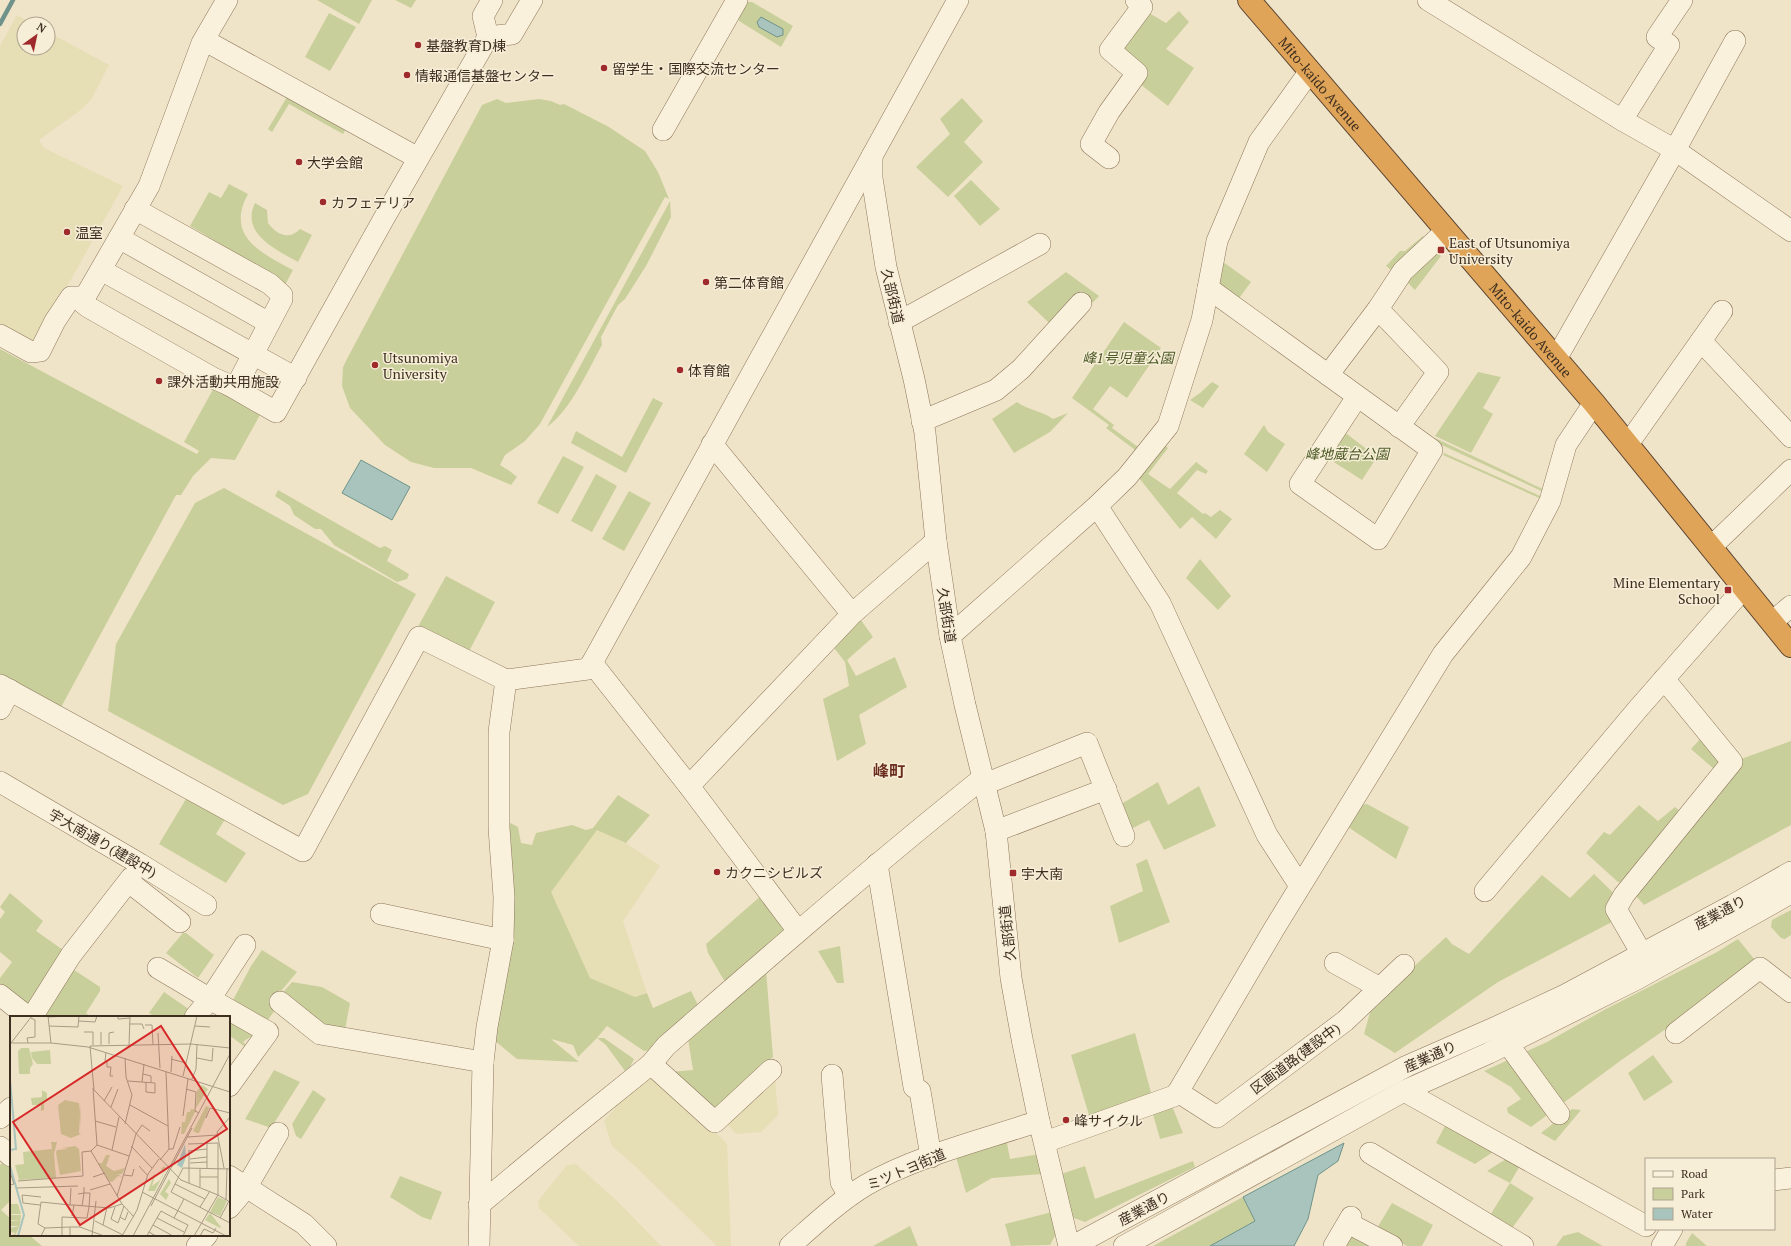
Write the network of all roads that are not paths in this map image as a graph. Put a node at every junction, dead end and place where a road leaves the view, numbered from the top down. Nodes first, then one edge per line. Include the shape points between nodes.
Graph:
1 (227, 0) edge
2 (492, 0) edge
3 (532, 0) edge
4 (737, 0) edge
5 (958, 0) edge
6 (1136, 0) edge
7 (1249, 0) edge
8 (1428, 0) edge
9 (1682, 0) edge
10 (488, 37) junction
11 (204, 40) junction
12 (1735, 41) dead end
13 (1310, 71) junction
14 (1622, 120) junction
15 (663, 130) dead end
16 (1675, 150) junction
17 (872, 156) junction
18 (418, 158) junction
19 (1109, 158) dead end
20 (135, 209) junction
21 (1446, 231) junction
22 (1791, 232) edge
23 (119, 238) junction
24 (1040, 244) dead end
25 (101, 270) junction
26 (1208, 288) junction
27 (85, 298) junction
28 (1080, 303) dead end
29 (1378, 309) junction
30 (1722, 311) dead end
31 (899, 322) junction
32 (269, 323) junction
33 (0, 335) edge
34 (1701, 341) junction
35 (253, 354) junction
36 (1556, 359) junction
37 (1328, 375) junction
38 (296, 378) junction
39 (227, 384) junction
40 (1357, 397) junction
41 (1594, 403) junction
42 (922, 421) junction
43 (1399, 427) junction
44 (1791, 437) edge
45 (712, 444) junction
46 (1628, 444) junction
47 (1791, 470) edge
48 (1097, 506) junction
49 (936, 541) junction
50 (1711, 547) junction
51 (1744, 588) junction
52 (1791, 606) edge
53 (852, 614) junction
54 (1772, 622) junction
55 (950, 636) junction
56 (1791, 646) edge
57 (592, 663) junction
58 (1664, 679) junction
59 (506, 680) junction
60 (5, 687) edge
61 (0, 709) edge
62 (984, 781) junction
63 (0, 782) edge
64 (689, 786) junction
65 (1106, 789) junction
66 (996, 831) junction
67 (1124, 836) dead end
68 (877, 864) junction
69 (1791, 872) edge
70 (1300, 886) junction
71 (1485, 891) dead end
72 (1791, 893) edge
73 (206, 905) dead end
74 (381, 914) dead end
75 (180, 922) dead end
76 (798, 931) junction
77 (502, 940) junction
78 (244, 945) dead end
79 (1642, 954) junction
80 (1335, 963) dead end
81 (1404, 965) dead end
82 (158, 968) dead end
83 (1380, 988) junction
84 (1791, 992) edge
85 (0, 995) edge
86 (210, 999) junction
87 (280, 1002) dead end
88 (27, 1016) edge
89 (33, 1016) edge
90 (197, 1016) edge
91 (1676, 1033) dead end
92 (1502, 1035) junction
93 (484, 1062) junction
94 (651, 1064) junction
95 (771, 1070) dead end
96 (832, 1075) dead end
97 (230, 1085) edge
98 (1404, 1091) junction
99 (1178, 1092) junction
100 (10, 1109) edge
101 (1559, 1114) dead end
102 (0, 1118) edge
103 (1039, 1122) junction
104 (278, 1133) dead end
105 (1045, 1142) junction
106 (0, 1147) edge
107 (1370, 1153) dead end
108 (10, 1155) edge
109 (931, 1157) junction
110 (230, 1177) edge
111 (246, 1188) junction
112 (849, 1196) junction
113 (479, 1205) junction
114 (230, 1207) edge
115 (1645, 1225) edge
116 (206, 1236) edge
117 (197, 1246) edge
118 (326, 1246) edge
119 (479, 1246) edge
120 (790, 1246) edge
121 (1069, 1246) edge
122 (1073, 1246) edge
123 (1124, 1246) edge
124 (1334, 1246) edge
125 (1392, 1246) edge
126 (1523, 1246) edge

1 - 11 street
2 - 10 street via 483,16
3 - 10 street via 512,34
4 - 15 street
5 - 17 street, 久部街道
6 - 19 street via 1142,7 1110,50 1137,73 1109,112 1091,144
7 - 13 highway, Mito-kaido Avenue
8 - 14 street
9 - 14 street via 1657,37 1669,44
10 - 18 street
11 - 18 street
11 - 20 street via 149,186
12 - 16 street
13 - 21 highway, Mito-kaido Avenue
13 - 26 street via 1259,142 1217,240
14 - 16 street
16 - 22 street
16 - 36 street
17 - 31 street, 久部街道 via 872,178 886,267
17 - 45 street
18 - 38 street
20 - 23 street
20 - 32 street via 279,291 282,299
21 - 29 street via 1404,271
21 - 36 highway, Mito-kaido Avenue
23 - 25 street
23 - 32 street
24 - 31 street
25 - 27 street
25 - 35 street
26 - 37 street
26 - 48 street via 1202,320 1168,426 1127,477
27 - 33 street via 71,296 40,351 31,352
27 - 39 street via 83,303 88,307
28 - 42 street via 1021,369 996,390
29 - 37 street
29 - 43 street via 1438,372
30 - 34 street
31 - 42 street, 久部街道
32 - 35 street
34 - 44 street
34 - 46 street
35 - 38 street
35 - 39 street via 239,380 235,384
36 - 41 highway, Mito-kaido Avenue
37 - 40 street
38 - 39 street via 276,412
40 - 43 street
40 - 43 street via 1300,484 1378,539 1432,450
41 - 46 highway, Mito-kaido Avenue
41 - 70 street via 1566,444 1550,501 1521,557 1442,654
42 - 49 street, 久部街道
45 - 53 street
45 - 57 street
46 - 50 highway, Mito-kaido Avenue
47 - 50 street
48 - 55 street
48 - 70 street via 1160,603 1267,835
49 - 53 street
49 - 55 street, 久部街道
50 - 51 highway, Mito-kaido Avenue
51 - 54 highway, Mito-kaido Avenue
51 - 58 street
52 - 54 street
53 - 64 street
54 - 56 highway, Mito-kaido Avenue
55 - 62 street, 久部街道
57 - 59 street via 588,669
57 - 64 street
58 - 71 street
58 - 79 street via 1732,762 1624,895 1616,909
59 - 60 street via 419,637 302,851
59 - 77 street via 499,732 499,828 504,897
60 - 61 street
62 - 65 street via 1087,743
62 - 66 street, 久部街道
62 - 68 street
63 - 73 street, 宇大南通り(建設中)
64 - 76 street
65 - 66 street
65 - 67 street
66 - 103 street, 久部街道 via 1011,978
68 - 76 street
68 - 109 street via 914,1087 920,1091
69 - 79 street, 産業通り
70 - 99 street
72 - 92 street, 産業通り via 1637,979
74 - 77 street
75 - 89 street via 130,880 71,955
76 - 94 street via 666,1046
77 - 93 street via 487,1027
78 - 86 street
79 - 92 street, 産業通り via 1565,995
80 - 83 street
81 - 83 street, 区画道路(建設中)
82 - 86 street
83 - 99 street, 区画道路(建設中) via 1345,1021 1217,1117
84 - 91 street via 1760,968
85 - 88 street
86 - 90 street
86 - 97 street via 268,1032
87 - 93 street via 320,1034
92 - 98 street, 産業通り
92 - 101 street
92 - 122 street, 産業通り via 1407,1066
93 - 113 street
94 - 95 street via 715,1122
94 - 113 street
96 - 112 street via 841,1182
98 - 115 street
98 - 123 street, 産業通り
99 - 105 street via 1174,1096
100 - 102 street
103 - 105 street, 久部街道
103 - 109 street, ミツトヨ街道
104 - 111 street
105 - 121 street, 久部街道
106 - 108 street
107 - 126 street
109 - 112 street, ミツトヨ街道 via 883,1176
110 - 111 street
111 - 114 street
111 - 118 street via 304,1224
112 - 120 street, ミツトヨ街道
113 - 119 street
116 - 117 street
124 - 125 street via 1350,1220

